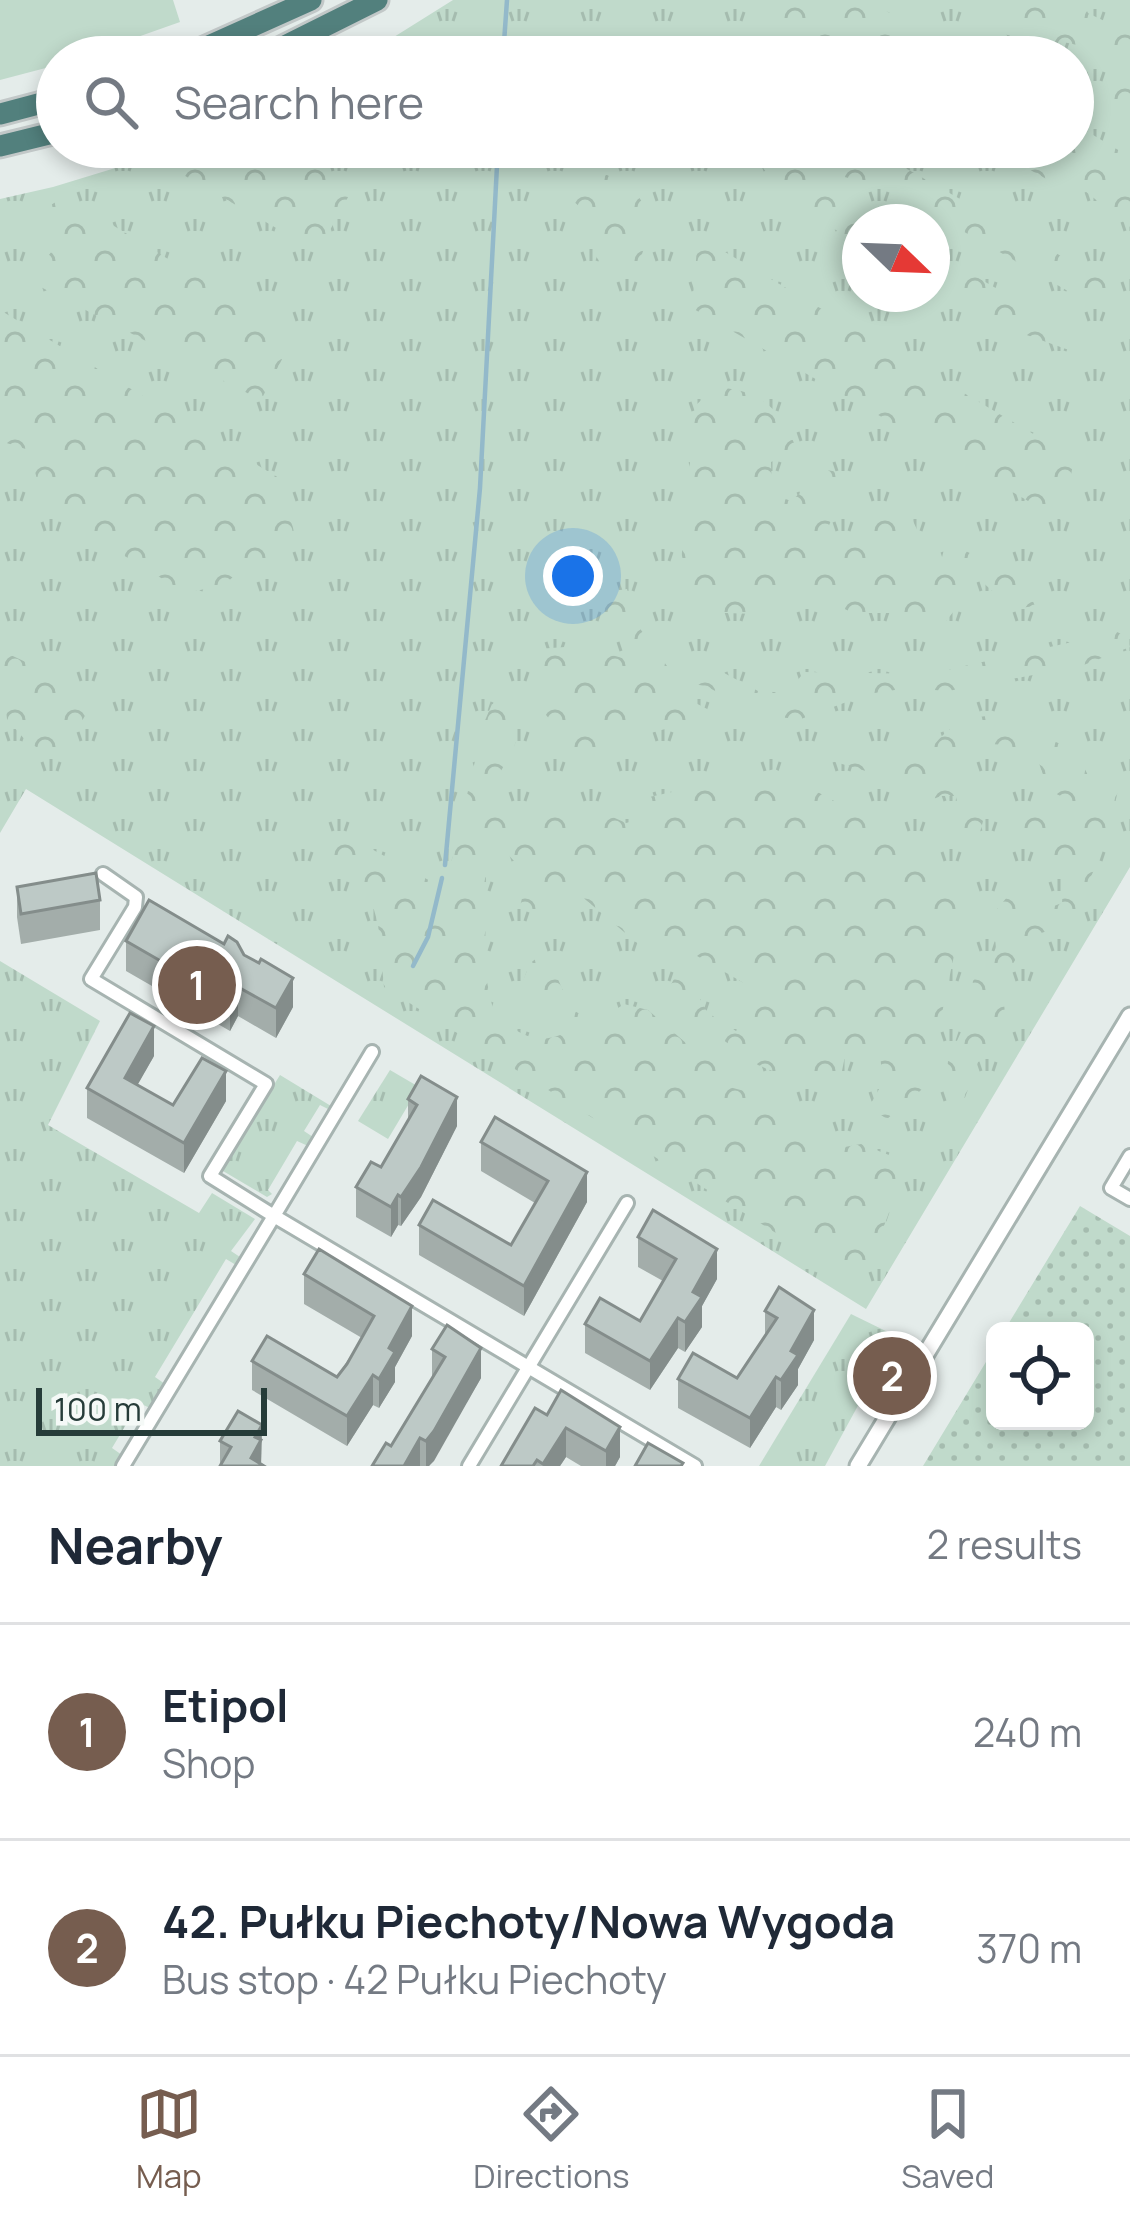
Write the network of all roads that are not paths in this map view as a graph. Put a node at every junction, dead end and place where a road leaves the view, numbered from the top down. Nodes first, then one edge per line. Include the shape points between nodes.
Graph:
1 (311, 0) edge
2 (377, 0) edge
3 (231, 36) edge
4 (305, 36) edge
5 (36, 105) edge
6 (0, 114) edge
7 (36, 137) edge
8 (0, 146) edge
9 (103, 874) dead end
10 (1130, 1016) edge
11 (372, 1052) dead end
12 (1130, 1156) edge
13 (1130, 1199) edge
14 (627, 1203) dead end
15 (274, 1216) junction
16 (528, 1366) junction
17 (122, 1466) edge
18 (469, 1466) edge
19 (694, 1466) edge
20 (858, 1466) edge

1 - 3 highway
2 - 4 highway
5 - 6 highway
7 - 8 highway
9 - 15 street via 130,890 135,907 91,979 266,1084 210,1176
10 - 20 street
11 - 15 street
12 - 13 street via 1111,1188
14 - 16 street
15 - 16 street
15 - 17 street
16 - 18 street
16 - 19 street

